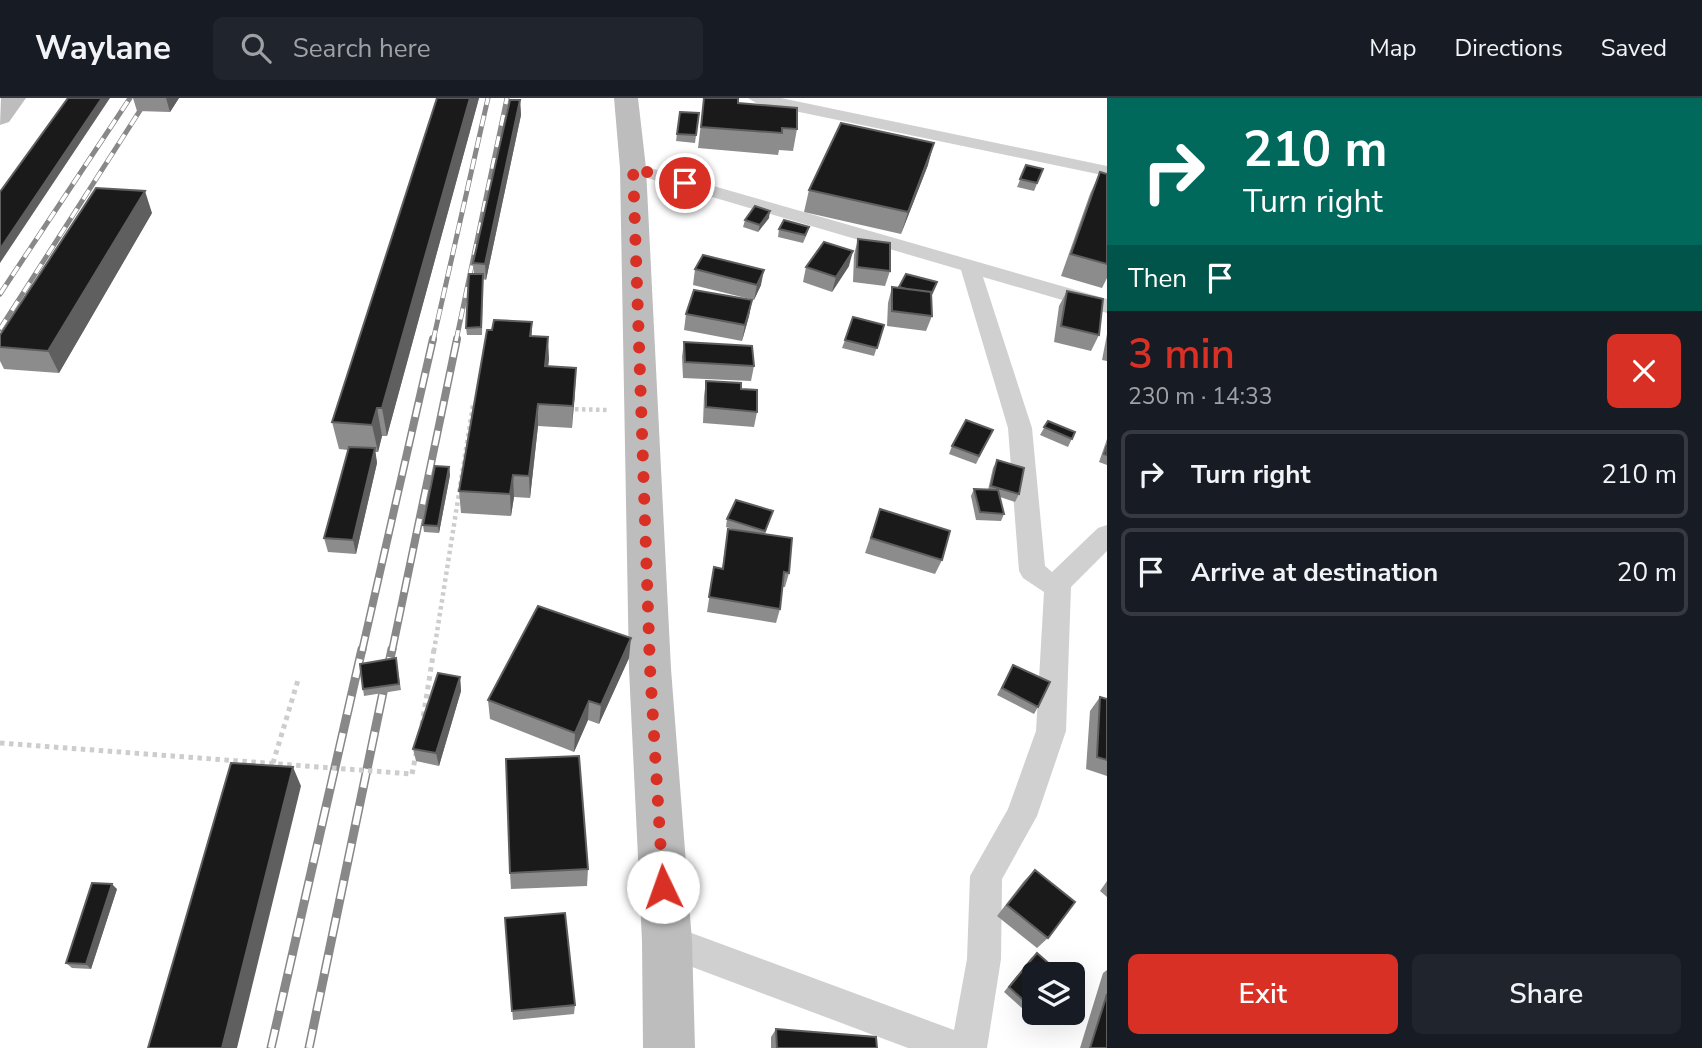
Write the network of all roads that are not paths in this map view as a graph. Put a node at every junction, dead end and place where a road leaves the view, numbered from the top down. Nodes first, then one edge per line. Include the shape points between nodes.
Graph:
1 (626, 98) edge
2 (756, 98) edge
3 (633, 168) junction
4 (1107, 171) edge
5 (970, 267) junction
6 (1107, 306) edge
7 (1107, 535) edge
8 (1058, 583) junction
9 (667, 941) junction
10 (668, 1048) edge
11 (956, 1048) edge
12 (969, 1048) edge

1 - 3 main road
2 - 4 street
3 - 5 street
3 - 9 main road via 650,668
5 - 6 street
5 - 8 street via 1020,428 1032,571 1046,582
7 - 8 street
8 - 12 street via 1051,730 1021,816 986,876 984,959
9 - 10 main road
9 - 11 street

